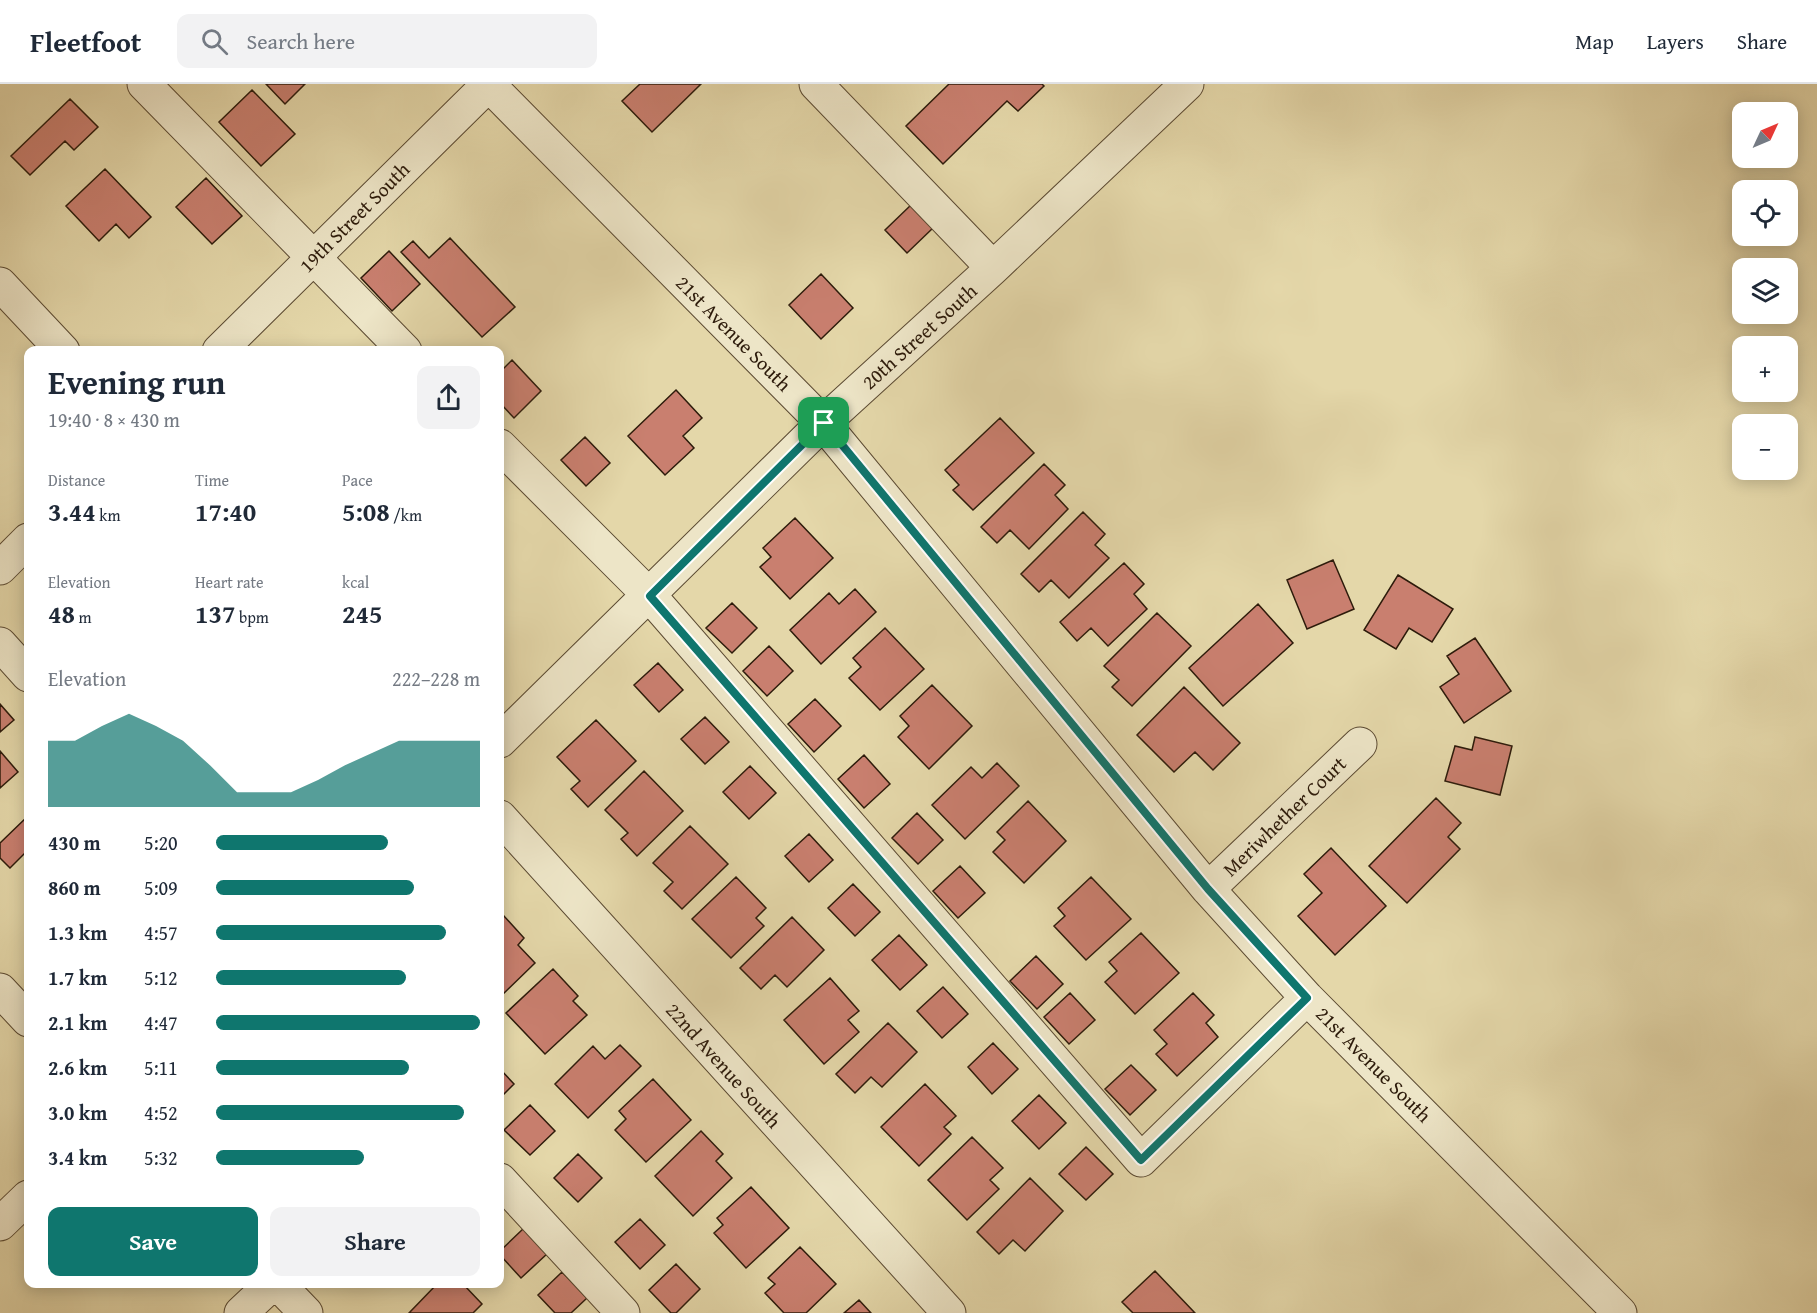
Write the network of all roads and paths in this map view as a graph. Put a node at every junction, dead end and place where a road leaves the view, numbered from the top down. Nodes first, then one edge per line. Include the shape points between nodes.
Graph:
1 (144, 84) edge
2 (488, 84) edge
3 (816, 84) edge
4 (1182, 86) edge
5 (312, 258) junction
6 (993, 268) junction
7 (0, 284) edge
8 (58, 346) edge
9 (224, 346) edge
10 (400, 346) edge
11 (824, 423) junction
12 (504, 450) edge
13 (24, 544) edge
14 (0, 568) edge
15 (650, 596) junction
16 (0, 644) edge
17 (24, 671) edge
18 (504, 737) edge
19 (1360, 744) dead end
20 (504, 821) edge
21 (1208, 889) junction
22 (0, 990) edge
23 (1307, 998) junction
24 (24, 1016) edge
25 (504, 1184) edge
26 (24, 1201) edge
27 (0, 1224) edge
28 (268, 1288) edge
29 (282, 1288) edge
30 (241, 1313) edge
31 (306, 1313) edge
32 (623, 1313) edge
33 (949, 1313) edge
34 (1620, 1313) edge

1 - 5 street
2 - 5 street, 19th Street South
2 - 11 street, 21st Avenue South
3 - 6 street
4 - 6 street, 20th Street South
5 - 9 street, 19th Street South
5 - 10 street
6 - 11 street, 20th Street South
7 - 8 street
11 - 15 street, 20th Street South
11 - 21 street, 21st Avenue South
12 - 15 street
13 - 14 street
15 - 18 street, 20th Street South
15 - 23 street via 1141,1160
16 - 17 street
19 - 21 street, Meriwhether Court
20 - 33 street, 22nd Avenue South
21 - 23 street, 21st Avenue South
22 - 24 street
23 - 34 street, 21st Avenue South
25 - 32 street
26 - 27 street
28 - 30 street
29 - 31 street

